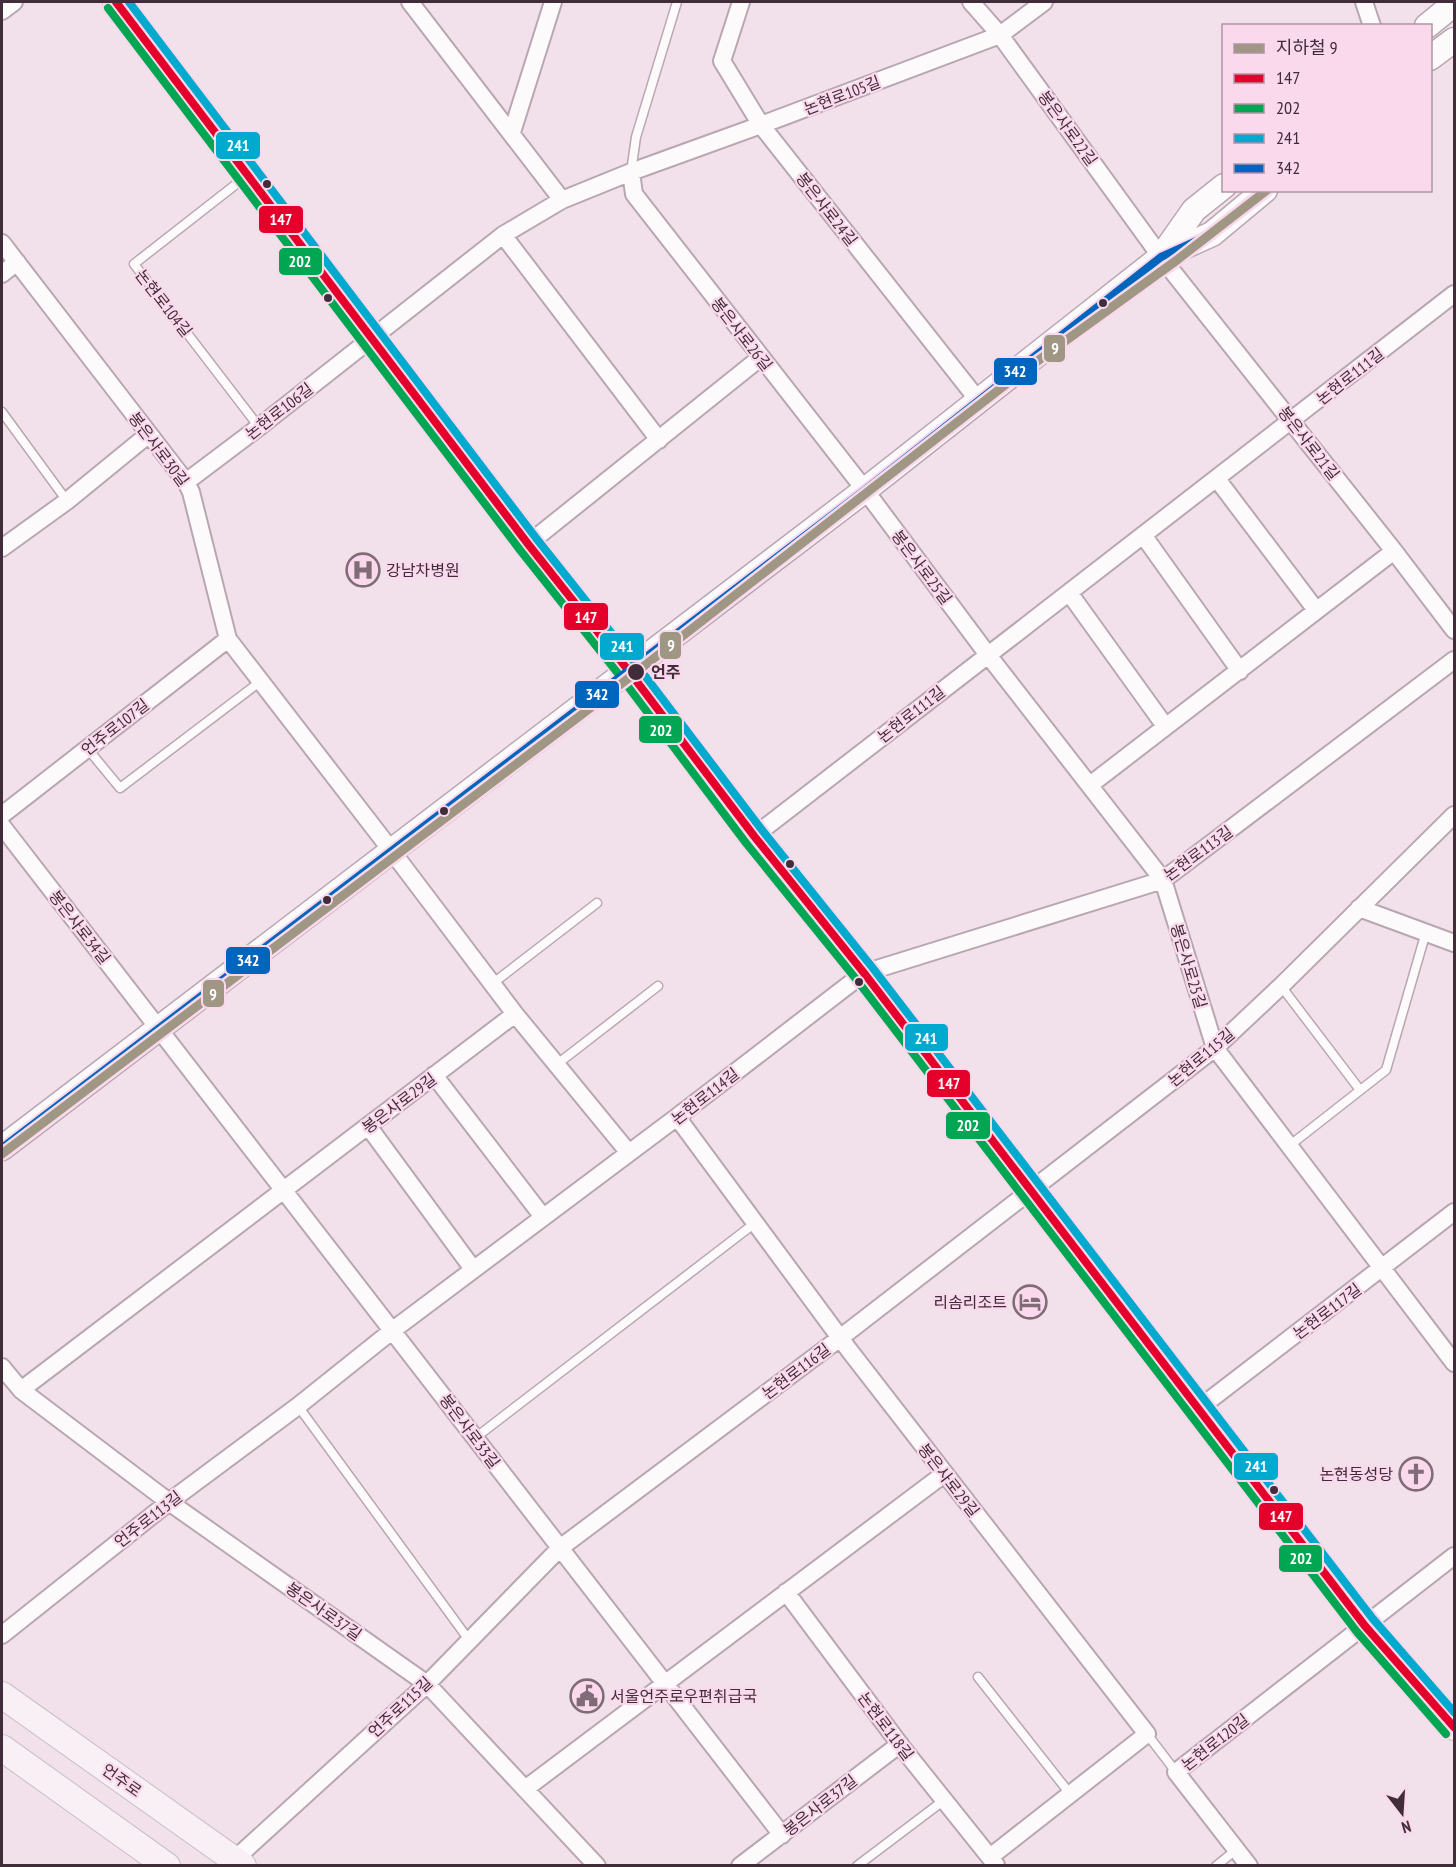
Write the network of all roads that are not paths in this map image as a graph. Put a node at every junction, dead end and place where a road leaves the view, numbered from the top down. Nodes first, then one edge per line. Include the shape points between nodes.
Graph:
1 (14, 2) edge
2 (116, 2) edge
3 (410, 2) edge
4 (553, 2) edge
5 (677, 2) edge
6 (741, 2) edge
7 (971, 2) edge
8 (1044, 2) edge
9 (1366, 2) edge
10 (1455, 4) edge
11 (2, 11) edge
12 (1372, 24) edge
13 (1429, 24) edge
14 (1000, 36) junction
15 (1455, 40) edge
16 (1432, 57) edge
17 (761, 125) junction
18 (512, 132) junction
19 (631, 172) junction
20 (247, 176) junction
21 (1222, 188) edge
22 (1263, 192) edge
23 (562, 200) junction
24 (503, 235) junction
25 (2, 243) edge
26 (1161, 257) junction
27 (16, 262) junction
28 (2, 274) edge
29 (1455, 294) edge
30 (371, 339) junction
31 (760, 358) junction
32 (978, 400) junction
33 (2, 412) edge
34 (1292, 421) junction
35 (260, 427) junction
36 (149, 434) junction
37 (659, 440) junction
38 (1217, 479) junction
39 (186, 482) junction
40 (865, 490) junction
41 (67, 501) junction
42 (1143, 536) junction
43 (528, 544) junction
44 (2, 548) edge
45 (1394, 551) junction
46 (1070, 594) junction
47 (1316, 610) junction
48 (1455, 630) edge
49 (228, 639) junction
50 (988, 655) junction
51 (1455, 660) edge
52 (628, 670) junction
53 (1240, 671) junction
54 (261, 681) junction
55 (1166, 726) junction
56 (87, 748) junction
57 (1090, 785) junction
58 (2, 815) edge
59 (1455, 816) edge
60 (2, 826) edge
61 (754, 836) junction
62 (391, 850) junction
63 (1163, 880) junction
64 (597, 903) dead end
65 (1359, 908) junction
66 (1426, 932) junction
67 (1455, 943) edge
68 (864, 973) junction
69 (492, 984) junction
70 (658, 986) dead end
71 (1281, 986) junction
72 (514, 1014) junction
73 (159, 1028) junction
74 (1215, 1048) junction
75 (556, 1065) junction
76 (434, 1076) junction
77 (1360, 1090) junction
78 (677, 1117) junction
79 (368, 1126) junction
80 (1289, 1146) junction
81 (2, 1148) edge
82 (629, 1153) junction
83 (283, 1191) junction
84 (1031, 1191) junction
85 (1455, 1212) edge
86 (543, 1216) junction
87 (755, 1223) junction
88 (1382, 1268) junction
89 (473, 1269) junction
90 (393, 1330) junction
91 (840, 1338) junction
92 (1455, 1363) edge
93 (2, 1367) edge
94 (21, 1389) junction
95 (298, 1406) junction
96 (1198, 1409) junction
97 (475, 1438) junction
98 (944, 1474) junction
99 (169, 1502) junction
100 (560, 1548) junction
101 (1455, 1556) edge
102 (786, 1592) junction
103 (1365, 1626) junction
104 (2, 1635) edge
105 (469, 1640) junction
106 (978, 1677) dead end
107 (427, 1684) junction
108 (664, 1685) junction
109 (2, 1695) edge
110 (1455, 1727) edge
111 (1147, 1734) junction
112 (900, 1744) junction
113 (2, 1748) edge
114 (1176, 1772) junction
115 (525, 1789) junction
116 (1071, 1795) junction
117 (944, 1801) junction
118 (782, 1835) junction
119 (1237, 1849) junction
120 (993, 1861) edge
121 (239, 1862) edge
122 (167, 1866) edge
123 (597, 1866) edge
124 (740, 1866) edge
125 (857, 1866) edge
126 (1216, 1866) edge
127 (1249, 1866) edge

1 - 11 street
2 - 20 main road
3 - 18 street
4 - 18 street
5 - 19 lane via 636,137
6 - 17 street, 봉은사로24길 via 722,61
7 - 14 street, 봉은사로22길
8 - 14 street, 논현로105길
9 - 12 street
10 - 13 main road
14 - 17 street, 논현로105길
14 - 26 street, 봉은사로22길
15 - 16 main road
17 - 19 street, 논현로105길
17 - 32 street, 봉은사로24길
18 - 23 street
19 - 23 street, 논현로105길
19 - 31 street, 봉은사로26길 via 634,194
20 - 30 main road
20 - 35 lane, 논현로104길 via 134,264
21 - 26 main road via 1194,210
22 - 26 main road via 1212,234
23 - 24 street, 논현로105길
24 - 30 street, 논현로105길
24 - 37 street
25 - 27 street, 봉은사로30길
26 - 32 main road
26 - 34 street, 봉은사로21길
27 - 28 street
27 - 36 street, 봉은사로30길
29 - 34 street, 논현로111길
30 - 35 street, 논현로106길
30 - 43 main road
31 - 37 street
31 - 40 street, 봉은사로26길
32 - 40 main road
33 - 41 lane
34 - 38 street, 논현로111길
34 - 45 street, 봉은사로21길
35 - 39 street, 논현로106길
36 - 39 street, 봉은사로30길
36 - 41 street
37 - 43 street
38 - 42 street, 논현로111길
38 - 47 street
39 - 49 street, 봉은사로30길
40 - 50 street, 봉은사로25길
40 - 52 main road
41 - 44 street
42 - 46 street, 논현로111길
42 - 53 street
43 - 52 main road
45 - 47 street
45 - 48 street, 봉은사로21길
46 - 50 street, 논현로111길
46 - 55 street
47 - 53 street
49 - 54 street, 봉은사로30길
49 - 56 street, 언주로107길
50 - 57 street, 봉은사로25길
50 - 61 street, 논현로111길
51 - 63 street, 논현로113길
52 - 61 main road
52 - 62 main road
53 - 55 street
54 - 56 lane via 120,788
54 - 62 street, 봉은사로30길
55 - 57 street
56 - 58 street, 언주로107길
57 - 63 street, 봉은사로25길
59 - 65 street, 논현로115길
60 - 73 street, 봉은사로34길
61 - 68 main road
62 - 69 street
62 - 73 main road
63 - 68 street, 논현로113길
63 - 74 street, 봉은사로25길
64 - 69 lane
65 - 66 street
65 - 71 street, 논현로115길
66 - 67 street
66 - 77 lane via 1386,1070
68 - 78 street, 논현로114길
68 - 84 main road
69 - 72 street
70 - 75 lane
71 - 74 street, 논현로115길
71 - 77 lane
72 - 75 street
72 - 76 street, 봉은사로29길
73 - 81 main road
73 - 83 street, 봉은사로33길
74 - 80 street, 봉은사로25길
74 - 84 street, 논현로115길
75 - 82 street
76 - 79 street, 봉은사로29길
76 - 86 street
77 - 80 lane
78 - 82 street, 논현로114길
78 - 87 street, 봉은사로29길
79 - 83 street, 봉은사로29길
79 - 89 street
80 - 88 street, 봉은사로25길
82 - 86 street, 논현로114길
83 - 90 street, 봉은사로33길
83 - 94 street
84 - 91 street, 논현로116길
84 - 96 main road
85 - 88 street, 논현로117길
86 - 89 street, 논현로114길
87 - 91 street, 봉은사로29길
87 - 97 lane
88 - 92 street, 봉은사로25길
88 - 96 street, 논현로117길
89 - 90 street, 논현로114길
90 - 95 street, 언주로113길
90 - 97 street, 봉은사로33길
91 - 98 street, 봉은사로29길
91 - 100 street, 논현로116길
93 - 94 street, 봉은사로37길
94 - 99 street, 봉은사로37길
95 - 99 street, 언주로113길
95 - 105 lane
96 - 103 main road
97 - 100 street, 봉은사로33길
98 - 102 street
98 - 111 street, 봉은사로29길
99 - 104 street, 언주로113길
99 - 107 street, 봉은사로37길
100 - 105 street, 언주로115길
100 - 108 street, 봉은사로33길
101 - 103 street, 논현로120길
102 - 108 street
102 - 112 street, 논현로118길
103 - 110 main road
103 - 114 street, 논현로120길
105 - 107 street, 언주로115길
106 - 116 lane
107 - 115 street, 봉은사로37길
107 - 121 street, 언주로115길
108 - 115 street
108 - 118 street, 봉은사로33길
109 - 121 main road, 언주로
111 - 114 lane, 논현로120길
111 - 116 street
112 - 117 street, 논현로118길
112 - 118 street, 봉은사로37길
113 - 122 main road
114 - 119 street
115 - 123 street, 봉은사로37길
116 - 120 street
117 - 120 street, 논현로118길
117 - 125 lane
118 - 124 street, 봉은사로37길
119 - 126 lane
119 - 127 street

